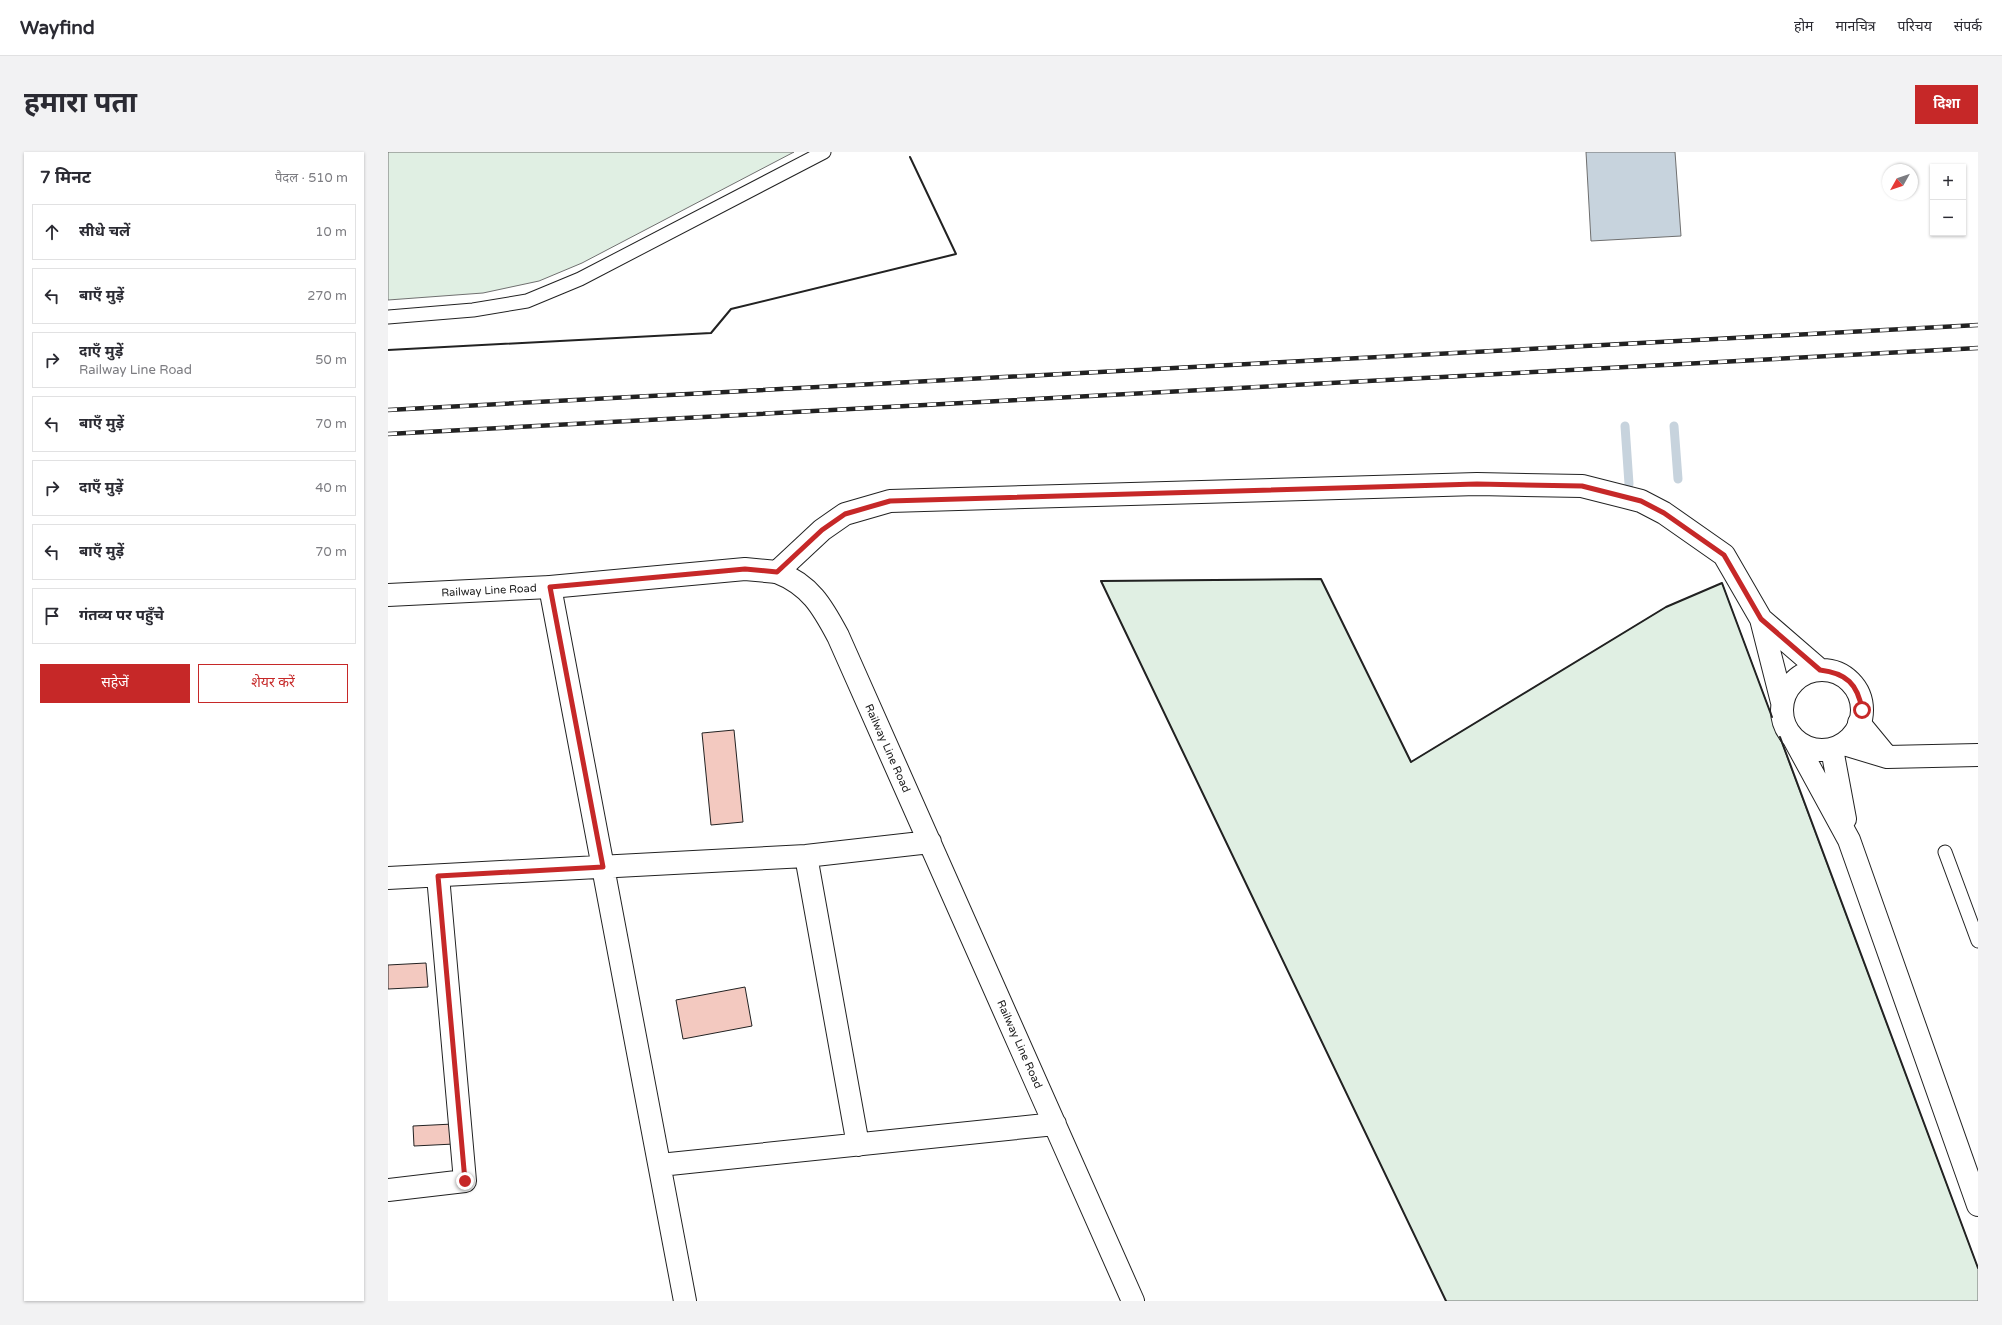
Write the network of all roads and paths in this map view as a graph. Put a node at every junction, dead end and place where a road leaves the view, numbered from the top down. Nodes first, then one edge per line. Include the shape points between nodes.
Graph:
1 (824, 152) edge
2 (388, 317) edge
3 (777, 572) junction
4 (550, 587) junction
5 (388, 595) edge
6 (1761, 619) junction
7 (1820, 670) junction
8 (1782, 702) junction
9 (1859, 723) junction
10 (1794, 739) junction
11 (1838, 746) junction
12 (1978, 755) edge
13 (1887, 757) junction
14 (1849, 840) junction
15 (930, 842) junction
16 (1945, 852) dead end
17 (806, 856) junction
18 (603, 867) junction
19 (438, 876) junction
20 (388, 878) edge
21 (1978, 941) edge
22 (1055, 1124) junction
23 (858, 1145) junction
24 (660, 1165) junction
25 (388, 1190) edge
26 (1978, 1205) edge
27 (685, 1301) edge
28 (1133, 1301) edge

1 - 2 lane via 580,279 527,301 473,310
3 - 4 street, Railway Line Road via 745,569
3 - 6 street via 822,530 845,514 890,501 1477,484 1582,486 1641,501 1664,513 1724,555
3 - 15 street, Railway Line Road via 802,584 815,597 826,614
4 - 5 street, Railway Line Road
4 - 18 street
6 - 7 street
6 - 8 street
7 - 8 street via 1796,679 1787,689
7 - 9 street via 1833,671 1845,677 1854,686 1862,710
8 - 10 street via 1786,728
9 - 11 street via 1854,735
9 - 13 street
10 - 11 street via 1805,747 1818,750
10 - 14 street
11 - 13 street
11 - 14 street
12 - 13 street
14 - 26 street
15 - 17 street
15 - 22 street, Railway Line Road
16 - 21 lane
17 - 18 street
17 - 23 street
18 - 19 street
18 - 24 street
19 - 20 street
19 - 25 street via 465,1181
22 - 23 street
22 - 28 street, Railway Line Road
23 - 24 street
24 - 27 street

